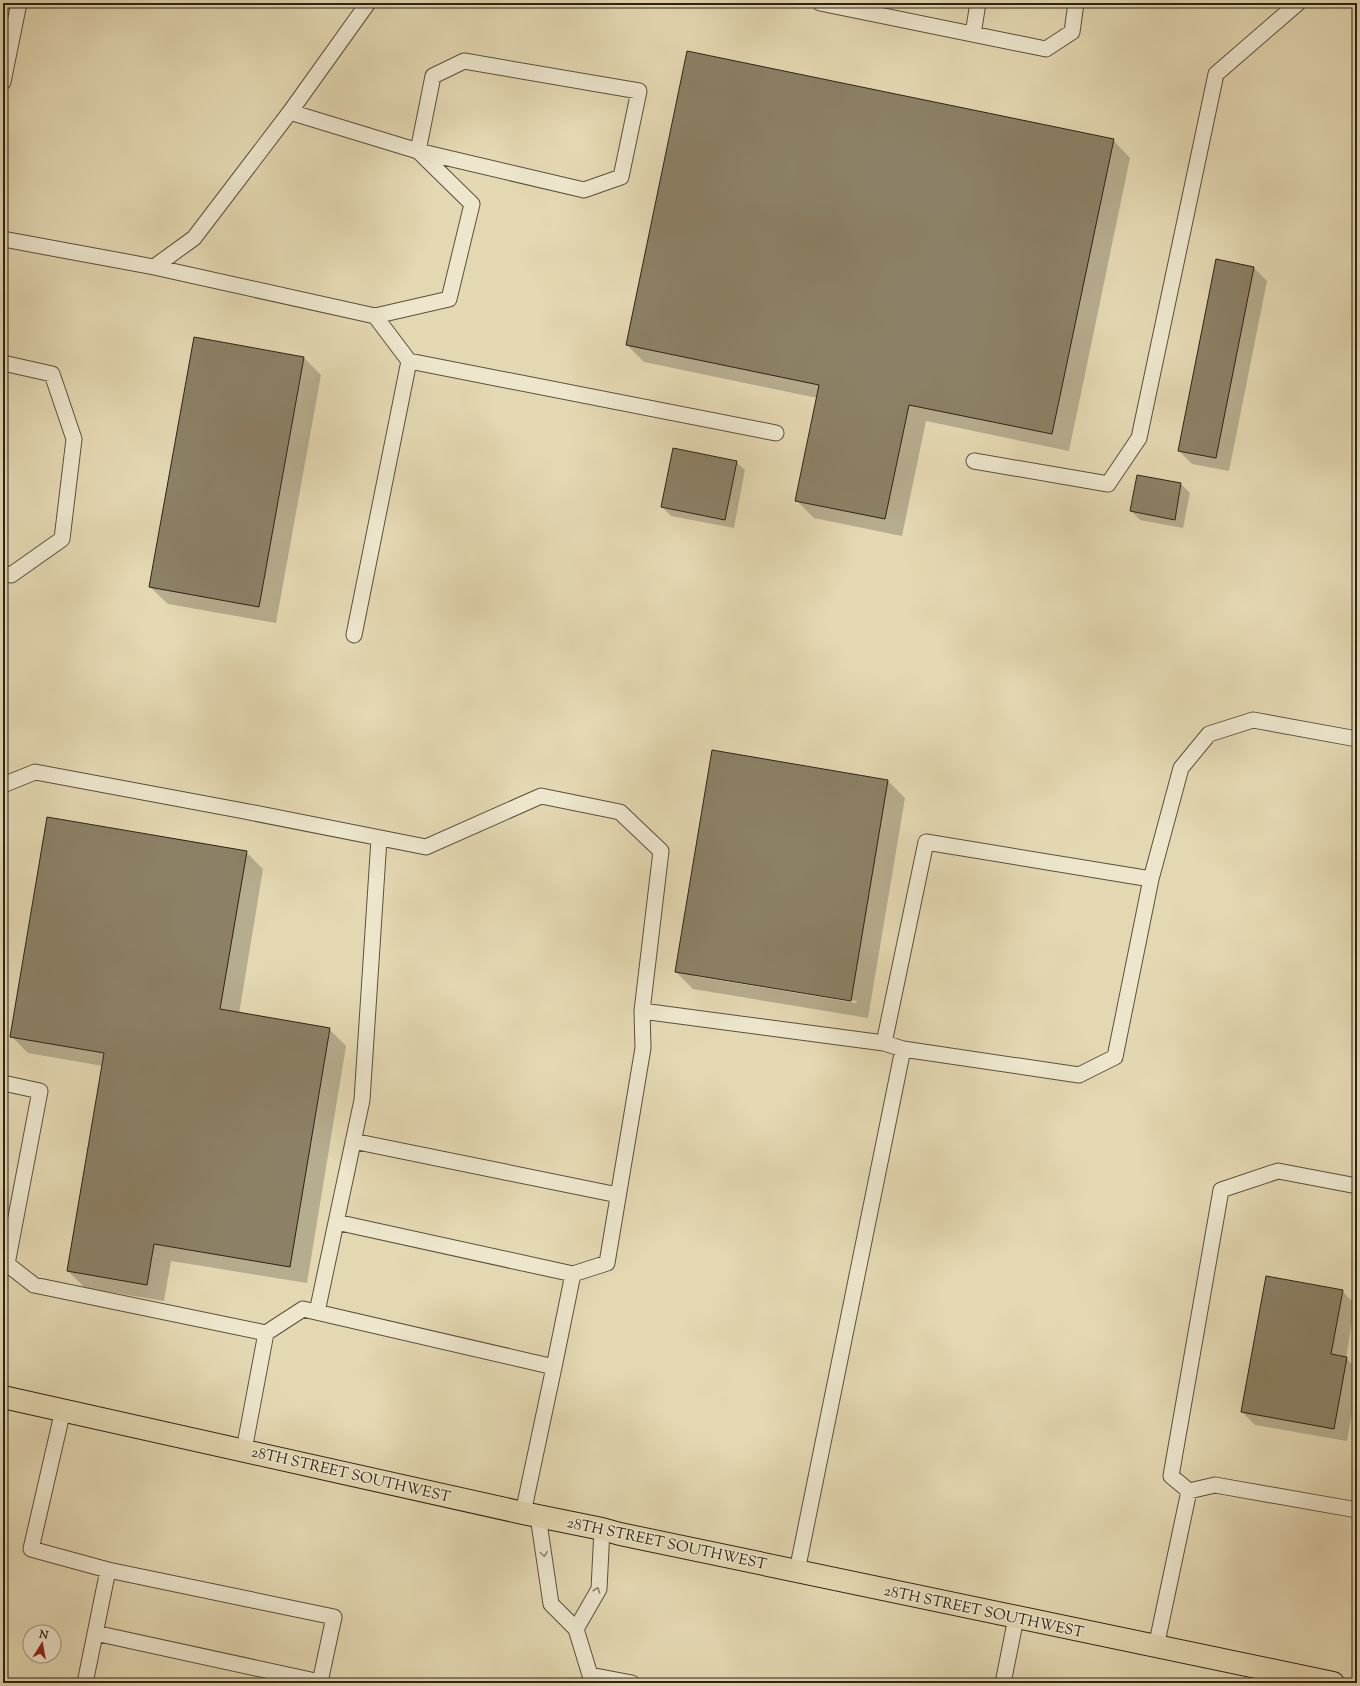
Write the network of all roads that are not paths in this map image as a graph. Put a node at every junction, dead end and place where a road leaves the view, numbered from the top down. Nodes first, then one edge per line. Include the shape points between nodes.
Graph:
1 (20, 3) edge
2 (368, 3) edge
3 (820, 3) edge
4 (978, 3) edge
5 (1076, 3) edge
6 (1298, 3) edge
7 (875, 8) edge
8 (973, 34) junction
9 (3, 82) edge
10 (290, 112) junction
11 (418, 151) junction
12 (3, 239) edge
13 (154, 267) junction
14 (375, 316) junction
15 (409, 361) junction
16 (3, 363) edge
17 (776, 433) dead end
18 (974, 461) dead end
19 (3, 573) edge
20 (354, 635) dead end
21 (1357, 739) edge
22 (3, 785) edge
23 (380, 839) junction
24 (1150, 879) junction
25 (642, 1011) junction
26 (884, 1044) junction
27 (903, 1049) junction
28 (3, 1083) edge
29 (353, 1141) junction
30 (1357, 1186) edge
31 (618, 1195) junction
32 (336, 1222) junction
33 (5, 1264) edge
34 (573, 1274) junction
35 (317, 1312) junction
36 (266, 1333) junction
37 (554, 1367) junction
38 (3, 1397) edge
39 (63, 1410) junction
40 (244, 1450) junction
41 (1189, 1491) junction
42 (1357, 1510) edge
43 (530, 1514) junction
44 (602, 1529) junction
45 (108, 1570) junction
46 (797, 1571) junction
47 (1016, 1618) junction
48 (576, 1629) junction
49 (95, 1633) junction
50 (1156, 1647) junction
51 (85, 1683) edge
52 (632, 1683) edge
53 (1003, 1683) edge
54 (1333, 1683) edge

1 - 9 lane
2 - 10 lane
3 - 7 lane
4 - 8 lane
5 - 8 lane via 1072,32 1046,49
6 - 18 lane via 1216,74 1139,438 1108,484
7 - 8 lane
10 - 11 lane
10 - 13 lane via 194,238
11 - 11 lane via 584,190 621,177 639,91 464,61 433,76
11 - 14 lane via 472,204 449,299
12 - 13 lane
13 - 14 lane
14 - 15 lane
15 - 17 lane
15 - 20 lane
16 - 19 lane via 52,374 74,438 62,539 11,575
21 - 24 lane via 1252,720 1209,734 1181,768
22 - 23 lane via 35,772
23 - 25 lane via 426,847 541,796 620,812 661,851
23 - 29 lane via 362,1100
24 - 26 lane via 926,842
24 - 27 lane via 1115,1057 1079,1075
25 - 26 lane
25 - 31 lane via 644,1048
26 - 27 lane
27 - 46 lane
28 - 33 lane via 40,1091
29 - 31 lane
29 - 32 lane
30 - 41 lane via 1278,1172 1221,1190 1172,1476
31 - 34 lane via 607,1262
32 - 34 lane
32 - 35 lane
33 - 36 lane via 34,1285
34 - 37 lane
35 - 36 lane via 303,1308
35 - 37 lane
36 - 40 lane
37 - 43 lane
38 - 39 main road, 28TH STREET SOUTHWEST
39 - 40 main road, 28TH STREET SOUTHWEST
39 - 45 lane via 31,1549
40 - 43 main road, 28TH STREET SOUTHWEST
41 - 42 lane via 1215,1485
41 - 50 lane
43 - 44 main road, 28TH STREET SOUTHWEST
43 -> 48 lane via 551,1604
44 - 46 main road, 28TH STREET SOUTHWEST
48 -> 44 lane via 599,1589
45 - 49 lane
45 - 49 lane via 334,1617 320,1682
46 - 47 main road, 28TH STREET SOUTHWEST
47 - 50 main road, 28TH STREET SOUTHWEST
47 - 53 lane
48 - 52 lane via 590,1675
49 - 51 lane
50 - 54 main road, 28TH STREET SOUTHWEST

